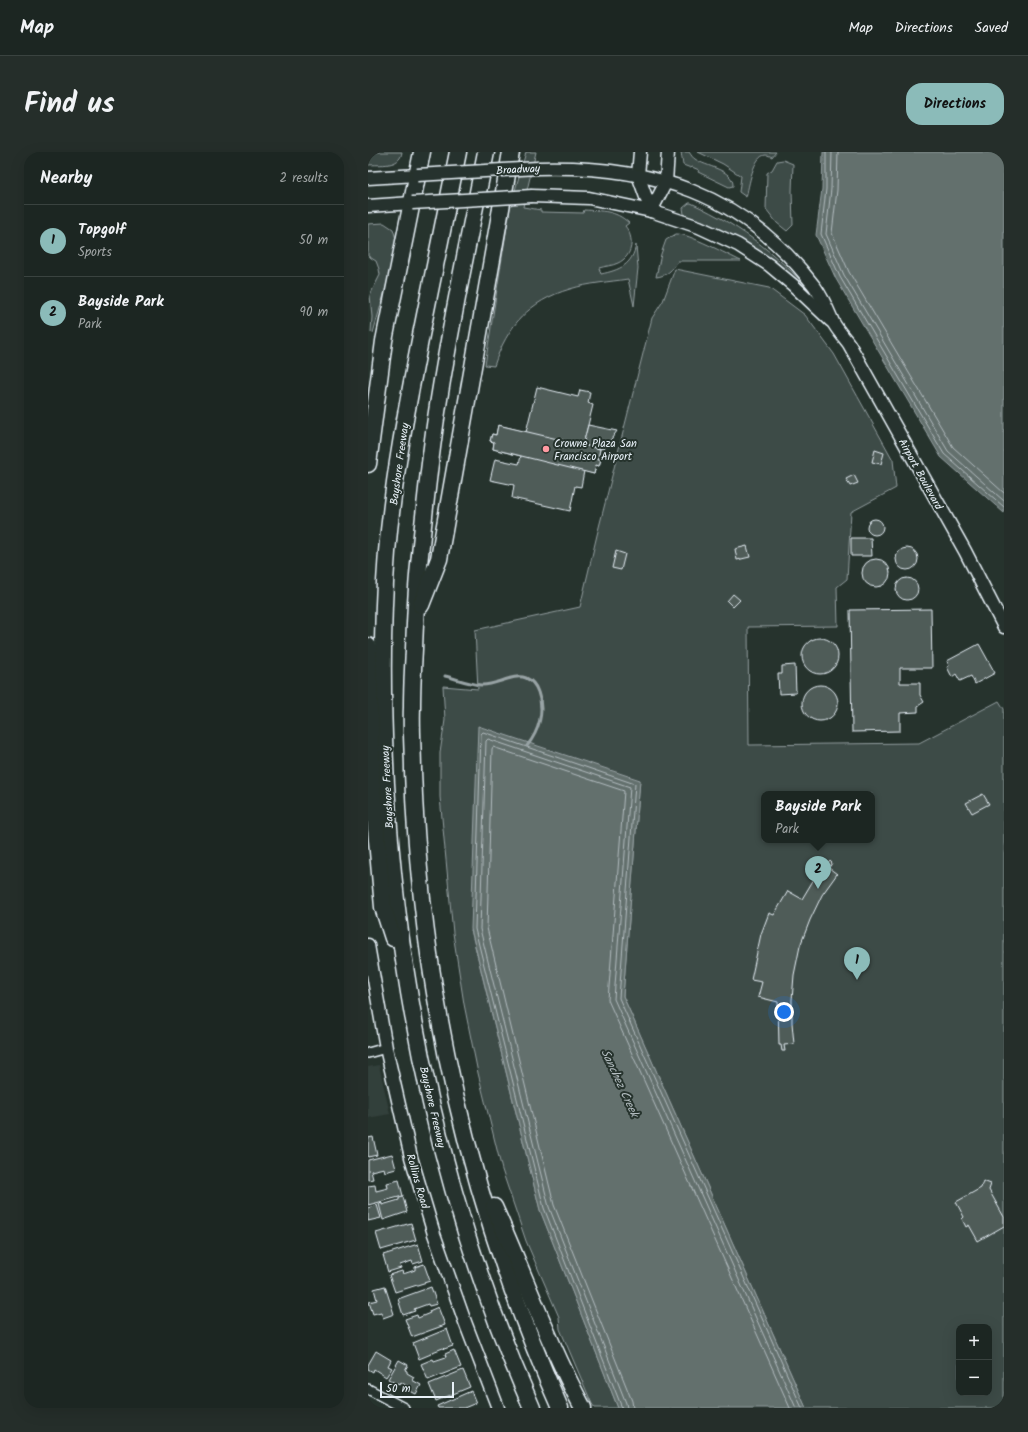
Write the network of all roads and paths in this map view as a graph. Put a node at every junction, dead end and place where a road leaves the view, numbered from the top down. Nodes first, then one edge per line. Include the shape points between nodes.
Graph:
1 (422, 152) edge
2 (458, 152) edge
3 (486, 152) edge
4 (511, 152) edge
5 (640, 152) edge
6 (668, 152) edge
7 (417, 175) junction
8 (638, 175) junction
9 (368, 178) edge
10 (666, 182) junction
11 (412, 203) junction
12 (368, 206) edge
13 (651, 211) junction
14 (834, 323) junction
15 (368, 464) edge
16 (416, 618) junction
17 (1004, 627) edge
18 (368, 646) edge
19 (368, 945) edge
20 (406, 978) junction
21 (386, 1048) junction
22 (368, 1053) edge
23 (468, 1145) junction
24 (368, 1389) edge
25 (404, 1408) edge
26 (498, 1408) edge
27 (532, 1408) edge
28 (560, 1408) edge
29 (583, 1408) edge

1 - 7 highway
2 - 20 highway, Bayshore Freeway via 404,424 392,508 385,593 383,708 387,808
3 - 16 highway via 437,410 419,567
4 - 16 highway via 439,559
5 - 8 main road
6 - 10 main road
7 - 8 main road, Broadway, bridge via 538,168 589,168
7 - 9 main road, Broadway
7 - 11 highway
8 - 10 main road, Broadway
8 - 13 main road
10 - 13 main road
10 - 14 main road, Airport Boulevard via 691,190 720,204 769,236 792,259 824,299
11 - 12 main road
11 - 13 main road, bridge via 532,196 589,198
11 - 15 highway via 384,341
13 - 14 main road, Airport Boulevard via 699,227 752,254 782,275
14 - 17 main road, Airport Boulevard via 849,344 958,538
16 - 23 highway via 412,708 419,872 438,1012
18 - 20 highway via 372,784 383,907
19 - 21 main road, Rollins Road
20 - 27 highway, Bayshore Freeway via 422,1065 456,1199 495,1316
21 - 22 street
21 - 26 main road, Rollins Road via 411,1157 434,1234
23 - 28 highway via 506,1270
23 - 29 highway via 535,1306
24 - 25 street

